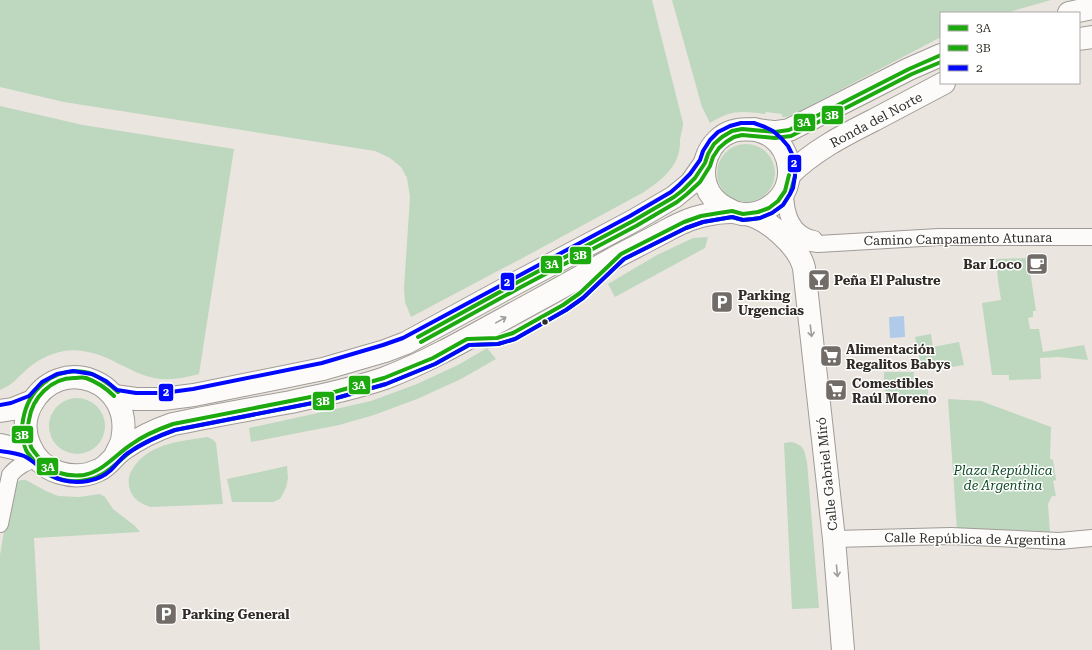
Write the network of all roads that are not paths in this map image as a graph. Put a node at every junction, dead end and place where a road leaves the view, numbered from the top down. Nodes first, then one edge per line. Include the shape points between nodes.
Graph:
1 (1092, 8) edge
2 (1074, 12) edge
3 (1092, 37) edge
4 (1080, 39) edge
5 (940, 54) edge
6 (942, 84) edge
7 (754, 129) junction
8 (705, 163) junction
9 (787, 183) junction
10 (739, 213) junction
11 (1092, 237) edge
12 (825, 243) junction
13 (791, 245) junction
14 (114, 396) junction
15 (33, 401) junction
16 (6, 410) edge
17 (0, 445) edge
18 (123, 450) junction
19 (37, 458) junction
20 (0, 524) edge
21 (1092, 538) edge
22 (834, 539) junction
23 (843, 650) edge

1 - 2 main road
3 - 4 main road
5 - 7 main road via 789,130 775,132
6 - 9 main road, Ronda del Norte via 849,132 808,158
7 - 8 main road via 742,129 722,137 714,144
7 - 9 main road via 766,134 783,149 789,166
8 - 10 main road via 705,183 709,192 723,207
8 - 14 main road via 691,183 674,197 406,343 323,369 194,395 163,399
9 - 10 main road via 778,201 769,208 758,212
9 - 12 street, Camino Campamento Atunara via 786,212 796,230
10 - 13 main road, Calle Gabriel Miró via 766,222
18 -> 10 main road via 152,432 173,424 331,393 384,378 433,358 684,222 701,216
11 - 12 street, Camino Campamento Atunara via 939,237
12 - 13 street, Camino Campamento Atunara
13 -> 22 main road, Calle Gabriel Miró via 801,258 804,268
14 - 15 main road via 103,386 89,379 74,377 59,380 45,387
14 - 18 main road via 122,410
15 - 16 main road
15 - 19 main road via 25,428 29,444
17 - 19 main road via 26,451
18 - 19 main road via 100,470 76,476 61,474 48,468
19 - 20 street via 14,470 10,475
21 - 22 street, Calle República de Argentina via 1059,541 951,536
22 -> 23 main road, Calle Gabriel Miró

